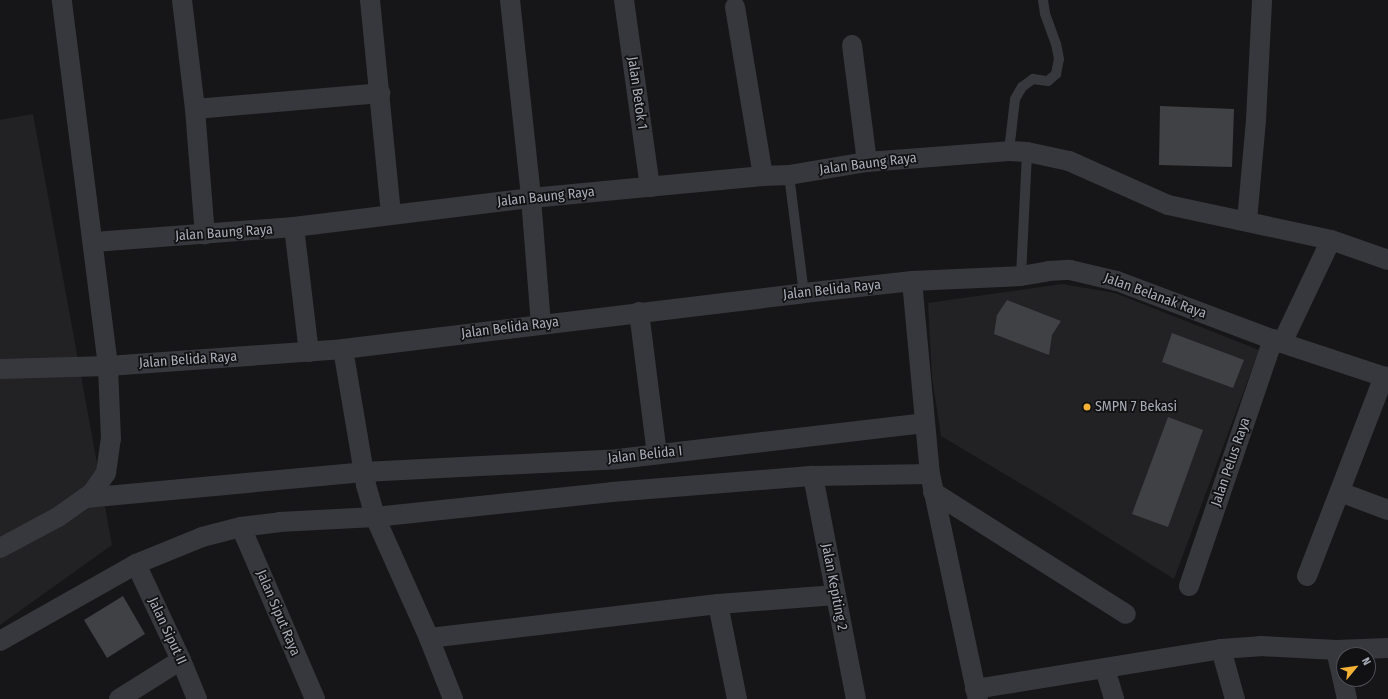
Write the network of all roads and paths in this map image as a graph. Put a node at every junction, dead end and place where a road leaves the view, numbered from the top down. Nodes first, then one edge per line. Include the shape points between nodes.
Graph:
1 (62, 0) edge
2 (182, 0) edge
3 (370, 0) edge
4 (510, 0) edge
5 (624, 0) edge
6 (1043, 0) edge
7 (1262, 0) edge
8 (734, 8) dead end
9 (852, 45) dead end
10 (380, 94) junction
11 (195, 109) junction
12 (1011, 151) junction
13 (867, 162) junction
14 (789, 175) junction
15 (763, 176) junction
16 (650, 187) junction
17 (531, 198) junction
18 (391, 214) junction
19 (1247, 221) junction
20 (294, 227) junction
21 (205, 235) junction
22 (1331, 240) junction
23 (94, 242) junction
24 (1388, 260) edge
25 (1021, 276) junction
26 (912, 281) junction
27 (804, 293) junction
28 (639, 312) junction
29 (541, 325) junction
30 (1278, 341) junction
31 (343, 349) junction
32 (309, 352) junction
33 (108, 366) junction
34 (0, 369) edge
35 (1386, 377) edge
36 (925, 427) junction
37 (657, 454) junction
38 (812, 476) junction
39 (930, 478) junction
40 (1340, 492) junction
41 (369, 493) junction
42 (85, 498) junction
43 (1388, 510) edge
44 (242, 527) junction
45 (0, 548) edge
46 (136, 564) junction
47 (1307, 576) dead end
48 (1189, 586) dead end
49 (836, 595) junction
50 (718, 604) junction
51 (1126, 614) dead end
52 (429, 638) junction
53 (0, 641) edge
54 (1376, 648) edge
55 (1388, 648) edge
56 (1221, 649) junction
57 (1336, 650) edge
58 (181, 660) junction
59 (1105, 669) junction
60 (1344, 687) edge
61 (976, 694) edge
62 (119, 699) edge
63 (197, 699) edge
64 (315, 699) edge
65 (453, 699) edge
66 (737, 699) edge
67 (856, 699) edge
68 (1114, 699) edge
69 (1235, 699) edge
70 (1347, 699) edge

1 - 23 street
2 - 11 street
3 - 10 street
4 - 17 street
5 - 16 street, Jalan Betok 1
6 - 12 lane via 1059,59 1056,74 1048,80 1032,79 1022,87 1014,99
7 - 19 street via 1256,120
8 - 15 street
9 - 13 street
10 - 11 street
10 - 18 street
11 - 21 street
12 - 13 street, Jalan Baung Raya
12 - 19 street, Jalan Baung Raya via 1069,161 1168,205
12 - 25 lane
13 - 14 street, Jalan Baung Raya
14 - 15 street, Jalan Baung Raya
14 - 27 lane
15 - 16 street, Jalan Baung Raya
16 - 17 street, Jalan Baung Raya
17 - 18 street, Jalan Baung Raya
17 - 29 street
18 - 20 street, Jalan Baung Raya
19 - 22 street, Jalan Baung Raya
20 - 21 street, Jalan Baung Raya
20 - 32 street
21 - 23 street, Jalan Baung Raya
22 - 24 street, Jalan Baung Raya
22 - 30 street, Jalan Pelus Raya
23 - 33 street
25 - 26 street, Jalan Belanak Raya
25 - 30 street, Jalan Belanak Raya via 1070,270 1096,275
26 - 27 street, Jalan Belida Raya
26 - 36 street
27 - 28 street, Jalan Belida Raya
28 - 29 street, Jalan Belida Raya
28 - 37 street
29 - 31 street, Jalan Belida Raya
30 - 35 street, Jalan Belanak Raya
30 - 48 street, Jalan Pelus Raya
31 - 32 street, Jalan Belida Raya
31 - 41 street
32 - 33 street, Jalan Belida Raya
33 - 34 street, Jalan Belida Raya
33 - 42 street via 111,439 109,456 106,473 99,485
35 - 40 street
36 - 37 street, Jalan Belida I
36 - 39 street
37 - 41 street, Jalan Belida I
38 - 39 street
38 - 41 street via 612,492
38 - 49 street, Jalan Kepiting 2
39 - 51 street
39 - 61 street
40 - 43 street
40 - 47 street
41 - 42 street
41 - 44 street via 279,522
41 - 52 street
42 - 45 street via 58,517
44 - 46 street via 195,539
44 - 64 street, Jalan Siput Raya
46 - 53 street
46 - 58 street, Jalan Siput II
49 - 50 street
49 - 67 street, Jalan Kepiting 2
50 - 52 street
50 - 66 street
52 - 65 street
54 - 55 street
56 - 57 street via 1260,646
56 - 59 street
56 - 69 street
58 - 62 street
58 - 63 street, Jalan Siput II
59 - 61 street
59 - 68 street
60 - 70 street

